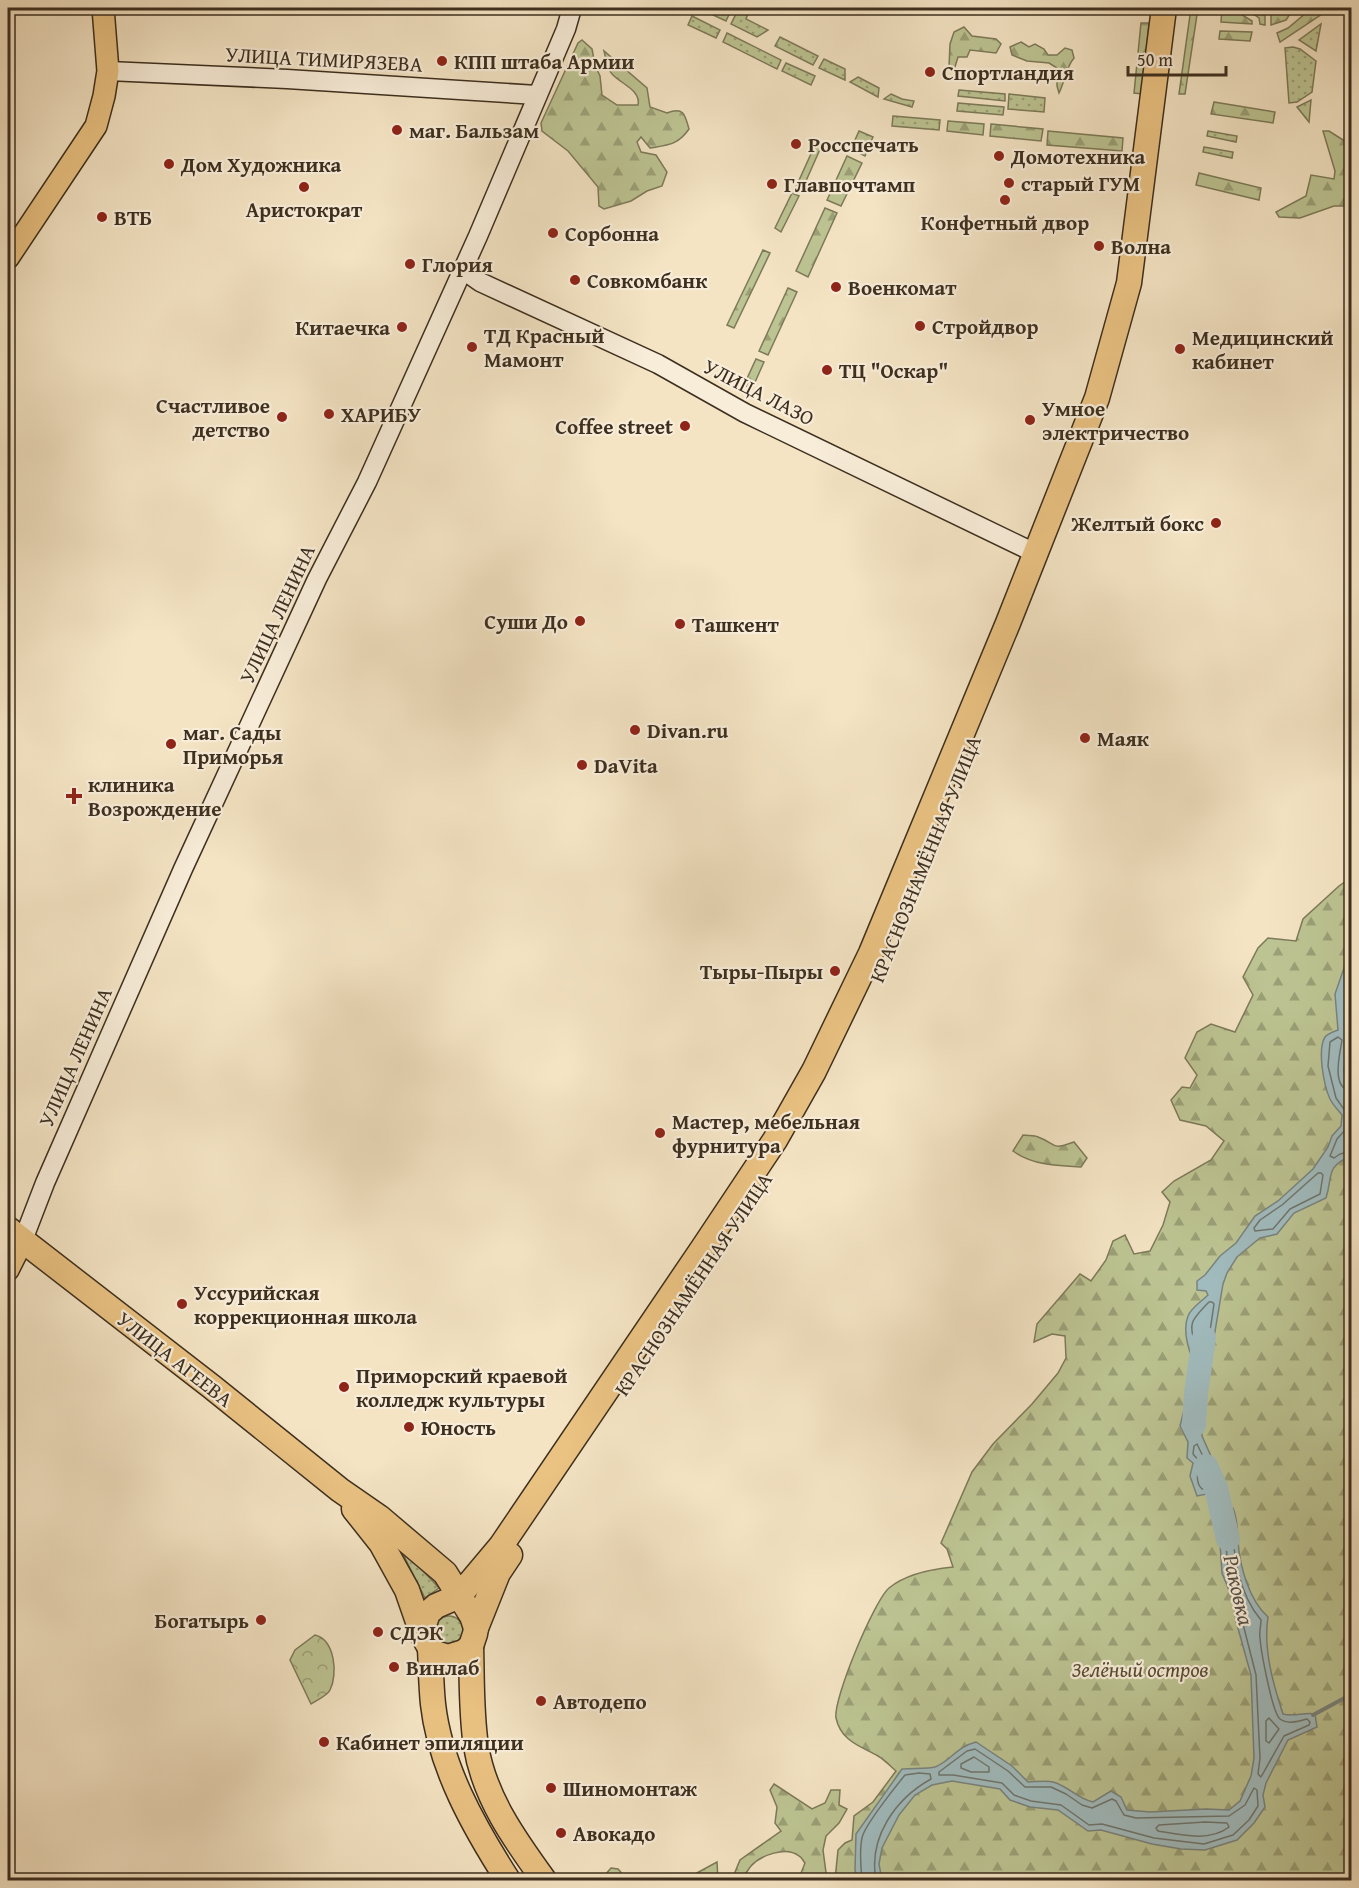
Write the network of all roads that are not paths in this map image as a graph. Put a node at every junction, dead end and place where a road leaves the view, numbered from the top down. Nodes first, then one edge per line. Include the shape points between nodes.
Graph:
1 (103, 8) edge
2 (572, 8) edge
3 (1164, 8) edge
4 (1177, 8) edge
5 (108, 71) junction
6 (537, 95) junction
7 (8, 258) edge
8 (463, 270) junction
9 (1107, 386) junction
10 (1035, 553) junction
11 (985, 693) junction
12 (853, 1008) junction
13 (15, 1235) edge
14 (8, 1270) edge
15 (340, 1490) junction
16 (459, 1596) junction
17 (473, 1637) junction
18 (427, 1642) junction
19 (508, 1881) edge
20 (544, 1881) edge

1 - 5 main road
2 - 6 main road, УЛИЦА ЛЕНИНА
3 - 9 highway, КРАСНОЗНАМЁННАЯ УЛИЦА via 1129,283
4 - 9 highway, КРАСНОЗНАМЁННАЯ УЛИЦА via 1140,296
5 - 6 main road, УЛИЦА ТИМИРЯЗЕВА
5 - 7 main road via 96,126
6 - 8 main road, УЛИЦА ЛЕНИНА
8 - 10 main road, УЛИЦА ЛАЗО via 480,282 658,364 745,413
8 - 13 main road, УЛИЦА ЛЕНИНА via 183,869 45,1183
9 - 10 highway, КРАСНОЗНАМЁННАЯ УЛИЦА
9 - 11 highway, КРАСНОЗНАМЁННАЯ УЛИЦА
10 - 11 highway, КРАСНОЗНАМЁННАЯ УЛИЦА
11 - 12 highway, КРАСНОЗНАМЁННАЯ УЛИЦА via 890,947
12 - 16 highway, КРАСНОЗНАМЁННАЯ УЛИЦА via 769,1149 501,1546
12 - 17 highway, КРАСНОЗНАМЁННАЯ УЛИЦА via 804,1116 498,1573
13 - 14 main road
13 - 15 highway, УЛИЦА АГЕЕВА
15 - 16 highway, УЛИЦА АГЕЕВА via 380,1517 445,1573
15 - 18 highway, УЛИЦА АГЕЕВА via 381,1543 407,1590
16 - 17 highway via 472,1616
16 - 18 highway via 428,1613 423,1628
17 - 18 highway via 459,1655 448,1657 435,1653
17 - 20 highway via 474,1728 480,1763 502,1817
18 - 19 highway via 433,1705 444,1753 464,1802

